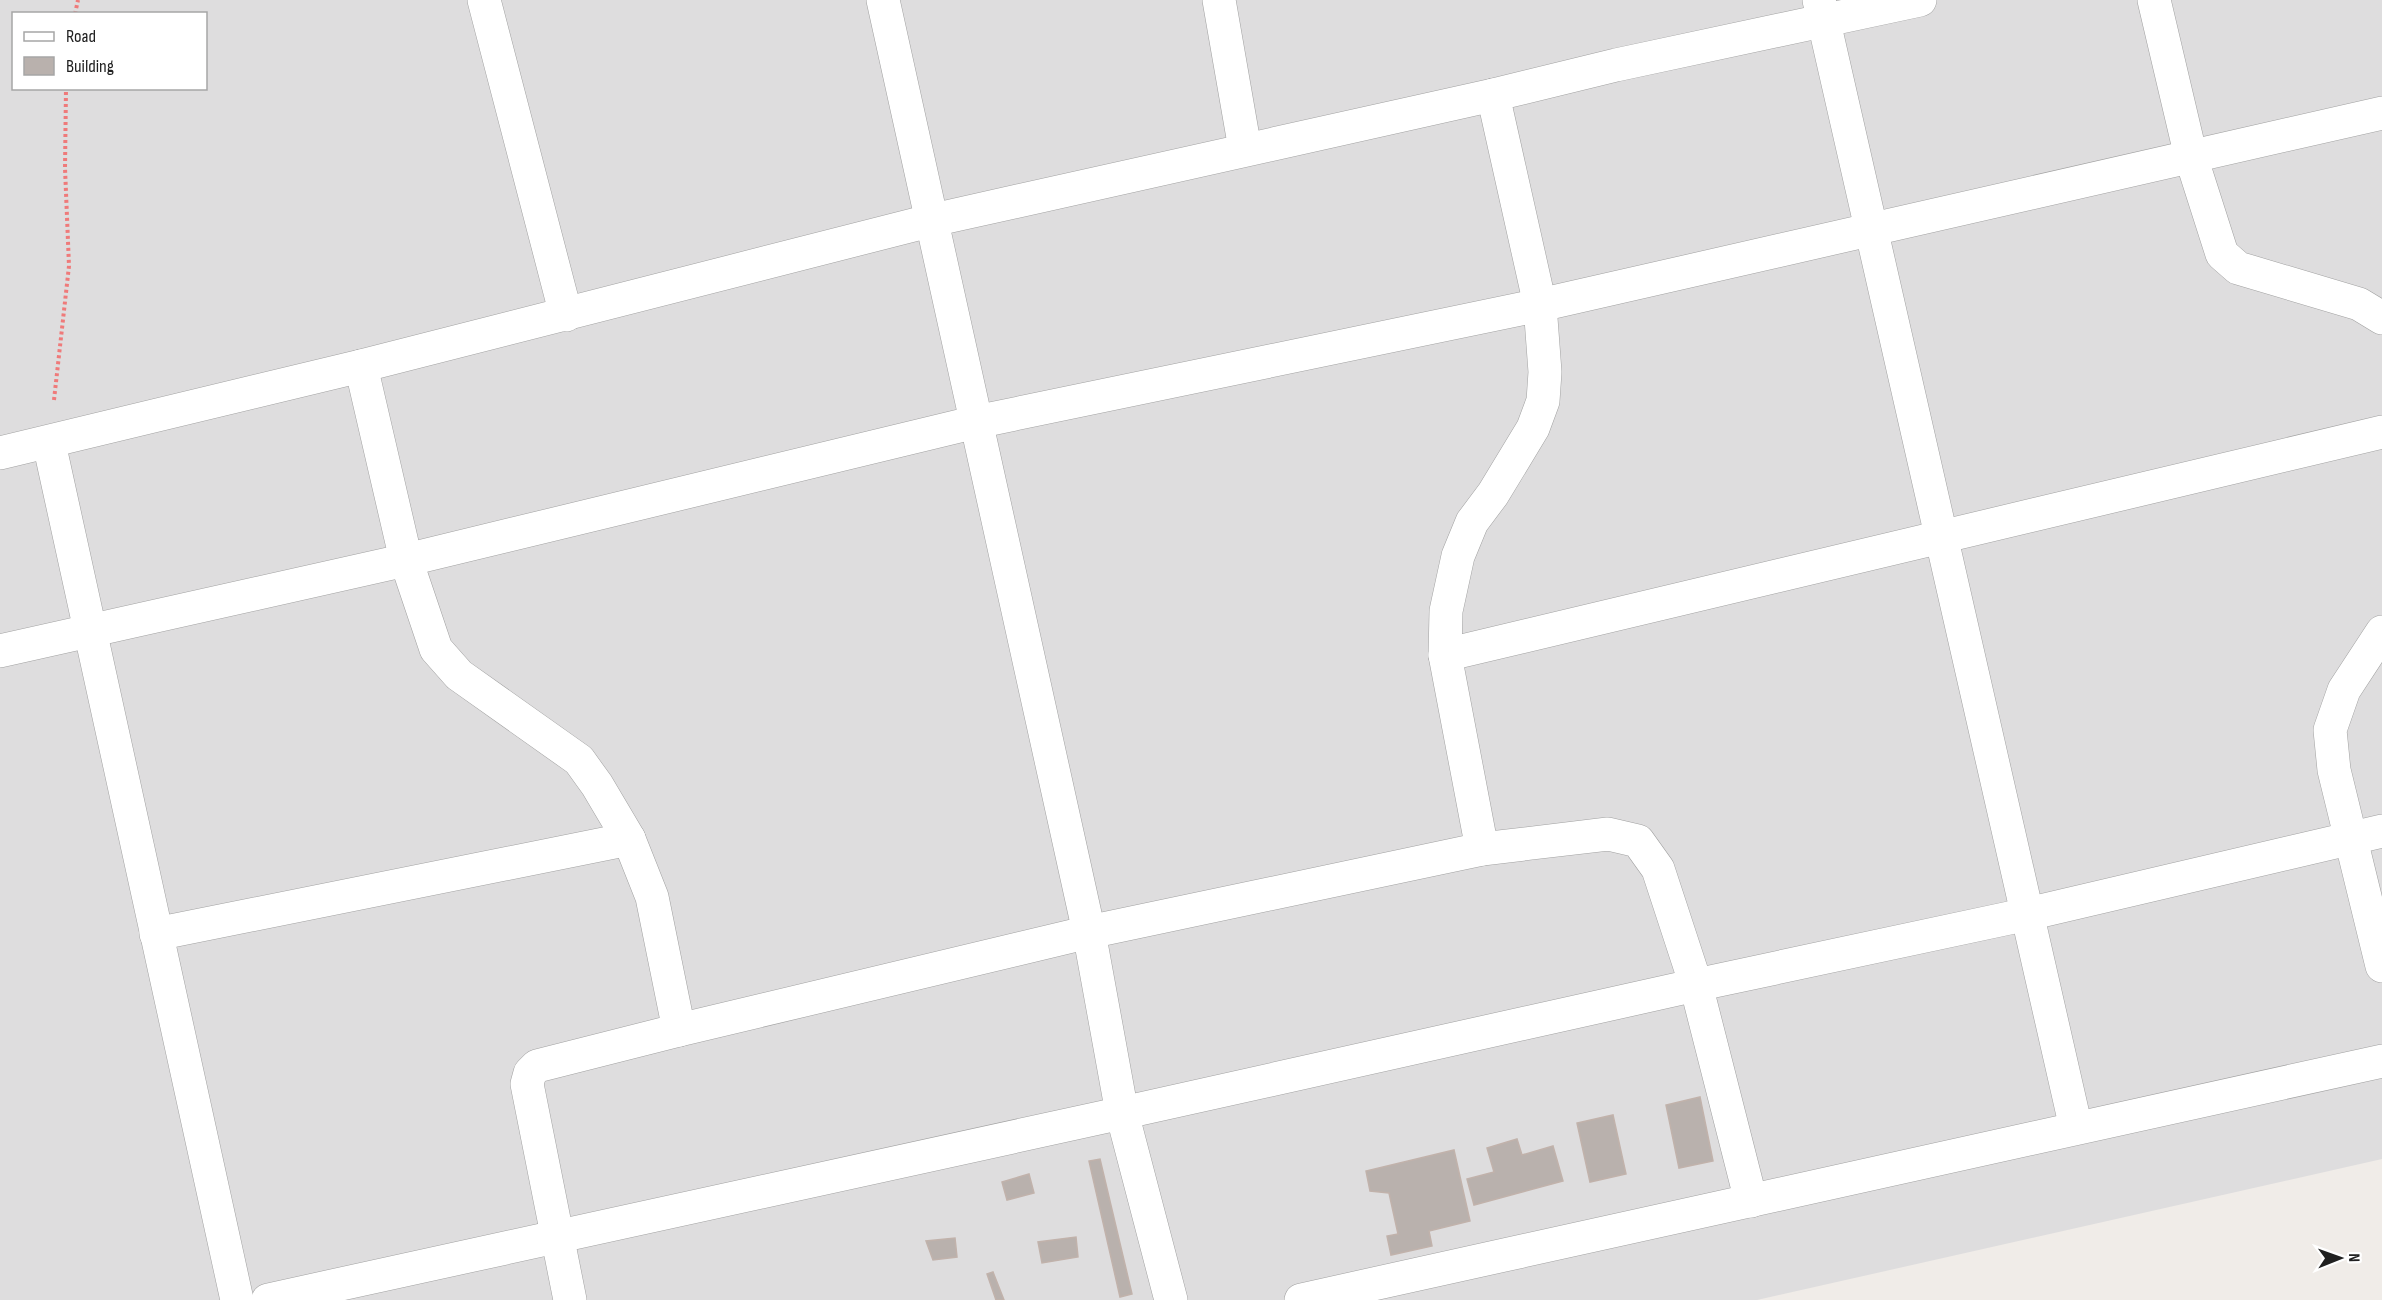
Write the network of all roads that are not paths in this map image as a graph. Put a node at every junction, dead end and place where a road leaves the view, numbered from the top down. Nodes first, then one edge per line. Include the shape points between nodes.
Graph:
1 (484, 0) edge
2 (883, 0) edge
3 (1219, 0) edge
4 (1920, 0) edge
5 (2154, 0) edge
6 (1821, 10) edge
7 (1493, 95) junction
8 (2382, 113) edge
9 (1245, 149) junction
10 (2191, 157) junction
11 (933, 220) junction
12 (1870, 229) junction
13 (1540, 305) junction
14 (566, 315) junction
15 (2382, 318) edge
16 (361, 366) junction
17 (976, 422) junction
18 (2382, 432) edge
19 (49, 443) junction
20 (0, 453) edge
21 (1942, 538) junction
22 (406, 561) junction
23 (88, 632) junction
24 (2382, 632) edge
25 (0, 651) edge
26 (1445, 656) junction
27 (2382, 831) edge
28 (2349, 837) junction
29 (629, 839) junction
30 (1482, 849) junction
31 (2028, 914) junction
32 (1089, 932) junction
33 (156, 934) junction
34 (2382, 966) edge
35 (1696, 985) junction
36 (679, 1030) junction
37 (2382, 1061) edge
38 (1122, 1113) junction
39 (2076, 1128) junction
40 (1751, 1201) junction
41 (556, 1236) junction
42 (237, 1300) edge
43 (268, 1300) edge
44 (570, 1300) edge
45 (1171, 1300) edge
46 (1301, 1300) edge

1 - 14 street
2 - 11 street
3 - 9 street
4 - 6 street
5 - 10 street
6 - 7 street
6 - 12 street
7 - 9 street
7 - 13 street
8 - 10 street
9 - 11 street
10 - 12 street
10 - 15 street via 2222,254 2238,268 2359,304
11 - 14 street
11 - 17 street
12 - 13 street
12 - 21 street
13 - 17 street
13 - 26 street via 1543,401 1533,428 1472,522 1458,556 1446,611
14 - 16 street
16 - 19 street
16 - 22 street
17 - 22 street
17 - 32 street
18 - 21 street
19 - 20 street
19 - 23 street
21 - 26 street
21 - 31 street
22 - 23 street
22 - 29 street via 436,649 459,675 579,760
23 - 25 street
23 - 33 street
24 - 28 street via 2344,690 2330,730 2334,770
26 - 30 street
27 - 28 street
28 - 31 street
28 - 34 street
29 - 33 street
29 - 36 street via 652,897
30 - 32 street
30 - 35 street via 1608,834 1638,842 1658,869
31 - 35 street
31 - 39 street
32 - 36 street
32 - 38 street
33 - 42 street
35 - 38 street
35 - 40 street
36 - 41 street via 537,1066 530,1073 527,1084
37 - 39 street
38 - 41 street
38 - 45 street
39 - 40 street
40 - 46 street
41 - 43 street
41 - 44 street

